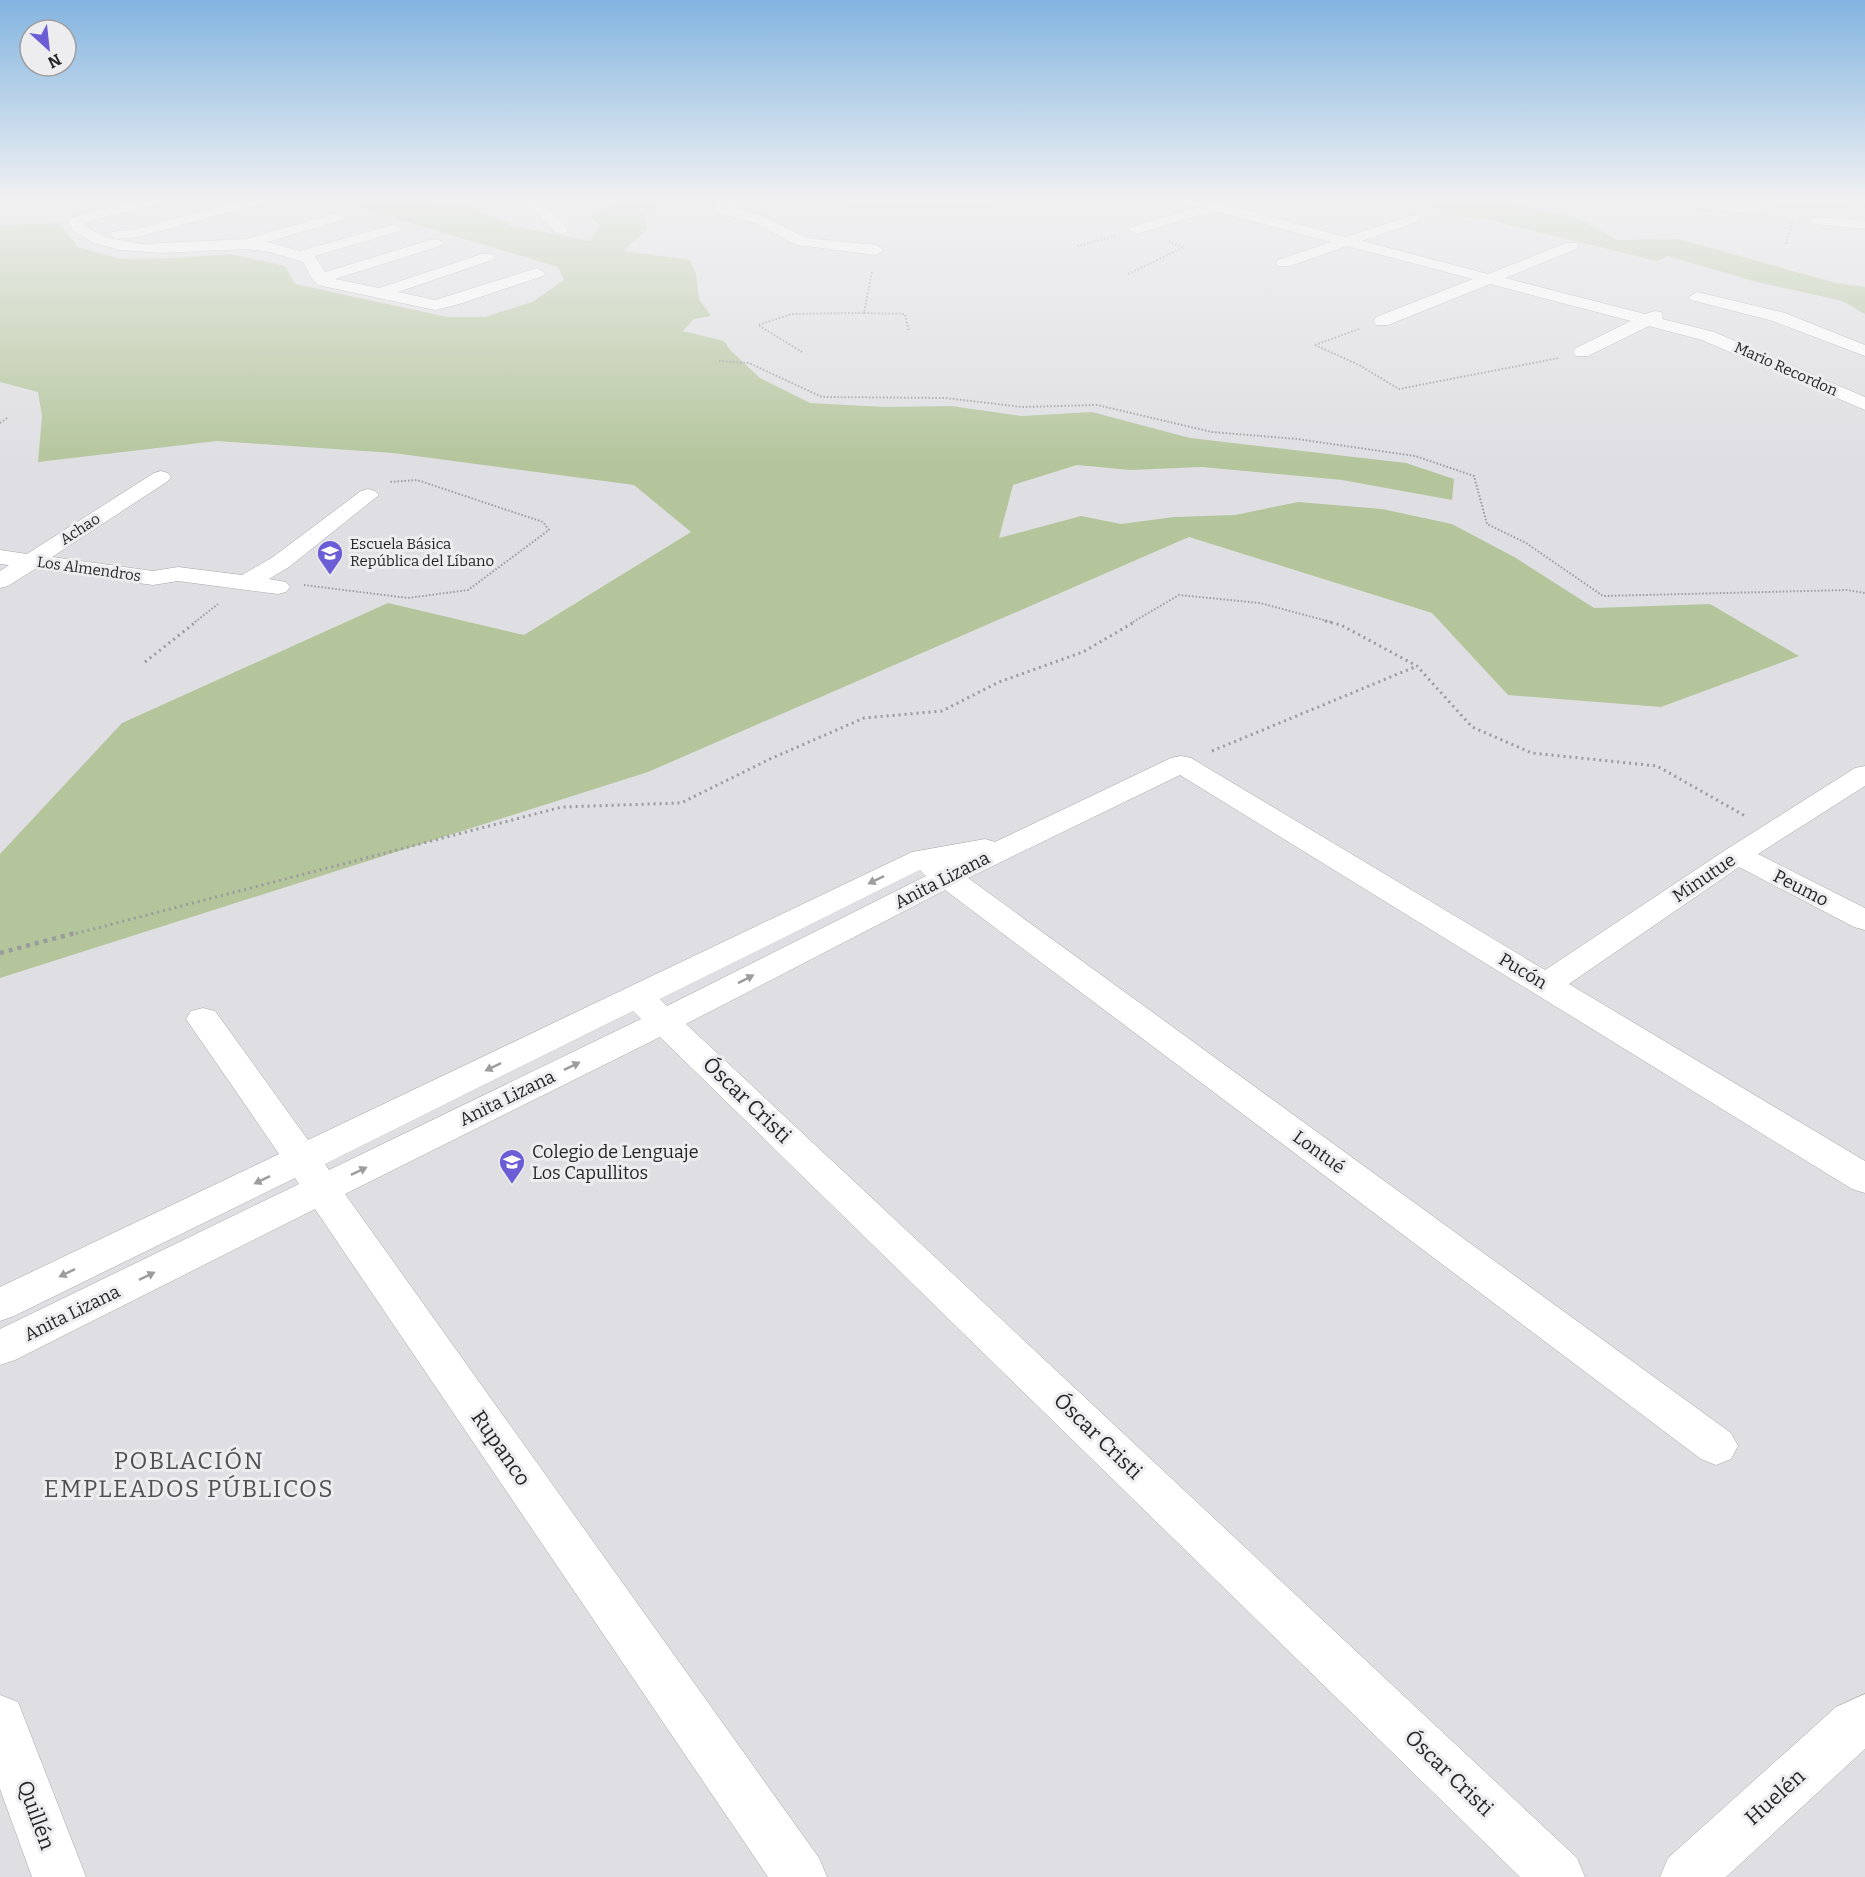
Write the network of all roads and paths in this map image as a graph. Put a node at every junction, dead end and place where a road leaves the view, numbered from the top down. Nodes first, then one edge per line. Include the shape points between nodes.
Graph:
1 (345, 287) edge
2 (400, 287) edge
3 (498, 287) edge
4 (869, 287) edge
5 (1468, 287) edge
6 (1516, 287) edge
7 (1715, 287) dead end
8 (378, 294) junction
9 (1697, 297) junction
10 (864, 313) junction
11 (1646, 320) junction
12 (1382, 321) joint
13 (909, 332) dead end
14 (1865, 351) edge
15 (802, 352) dead end
16 (1582, 352) joint
17 (719, 361) dead end
18 (1865, 404) edge
19 (7, 418) dead end
20 (0, 423) edge
21 (161, 477) dead end
22 (391, 481) dead end
23 (368, 495) dead end
24 (0, 542) edge
25 (39, 555) junction
26 (0, 557) edge
27 (0, 581) edge
28 (245, 583) junction
29 (278, 587) joint
30 (1865, 592) edge
31 (145, 662) dead end
32 (1417, 666) junction
33 (1336, 698) joint
34 (1181, 764) junction
35 (1865, 774) edge
36 (1774, 832) junction
37 (1737, 855) junction
38 (934, 868) junction
39 (1865, 920) edge
40 (0, 953) edge
41 (1545, 985) junction
42 (651, 1009) junction
43 (202, 1019) dead end
44 (313, 1175) junction
45 (1865, 1179) edge
46 (0, 1305) edge
47 (0, 1348) edge
48 (1716, 1446) dead end
49 (1865, 1719) edge
50 (0, 1720) edge
51 (59, 1877) edge
52 (800, 1877) edge
53 (1558, 1877) edge
54 (1687, 1877) edge

1 - 8 street
2 - 8 street
3 - 8 street via 435,305
4 - 10 path
5 - 12 street
6 - 11 street, Mario Recordon
7 - 9 street
9 - 11 street
9 - 14 street via 1786,320
10 - 13 path via 905,314
10 - 15 path via 792,314 758,325
11 - 16 street
11 - 18 street, Mario Recordon via 1730,344
12 - 16 path via 1315,345 1399,389
17 - 30 path via 749,363 822,397 946,398 1022,406 1097,405 1212,432 1297,439 1415,456 1474,476 1487,524 1526,543 1603,596
19 - 20 path
21 - 25 street, Achao
22 - 29 path via 417,480 543,522 549,530 468,590 408,598 289,583
23 - 28 street via 281,562
24 - 25 street, Los Almendros
25 - 26 street, Los Almendros
25 - 27 street, Achao
25 - 28 street, Los Almendros via 153,578 178,574
28 - 29 street, Los Almendros
28 - 31 path
32 - 33 path
32 - 36 path via 1472,728 1532,753 1657,766
32 - 40 path via 1341,625 1260,603 1179,595 1083,652 999,682 942,711 864,718 681,803 562,807
33 - 34 path
34 - 38 street, Anita Lizana via 1012,844
34 - 41 street, Pucón
35 - 36 street, Minutue
36 - 37 street, Minutue
37 - 39 street, Peumo
37 - 41 street, Minutue
38 - 42 street, Anita Lizana
38 - 48 street, Lontué
41 - 45 street, Pucón
42 - 44 street, Anita Lizana
42 - 53 street, Óscar Cristi
43 - 44 street, Rupanco
44 -> 46 street, Anita Lizana
47 -> 44 street, Anita Lizana
44 - 52 street, Rupanco
49 - 54 street, Huelén
50 - 51 street, Quillén

